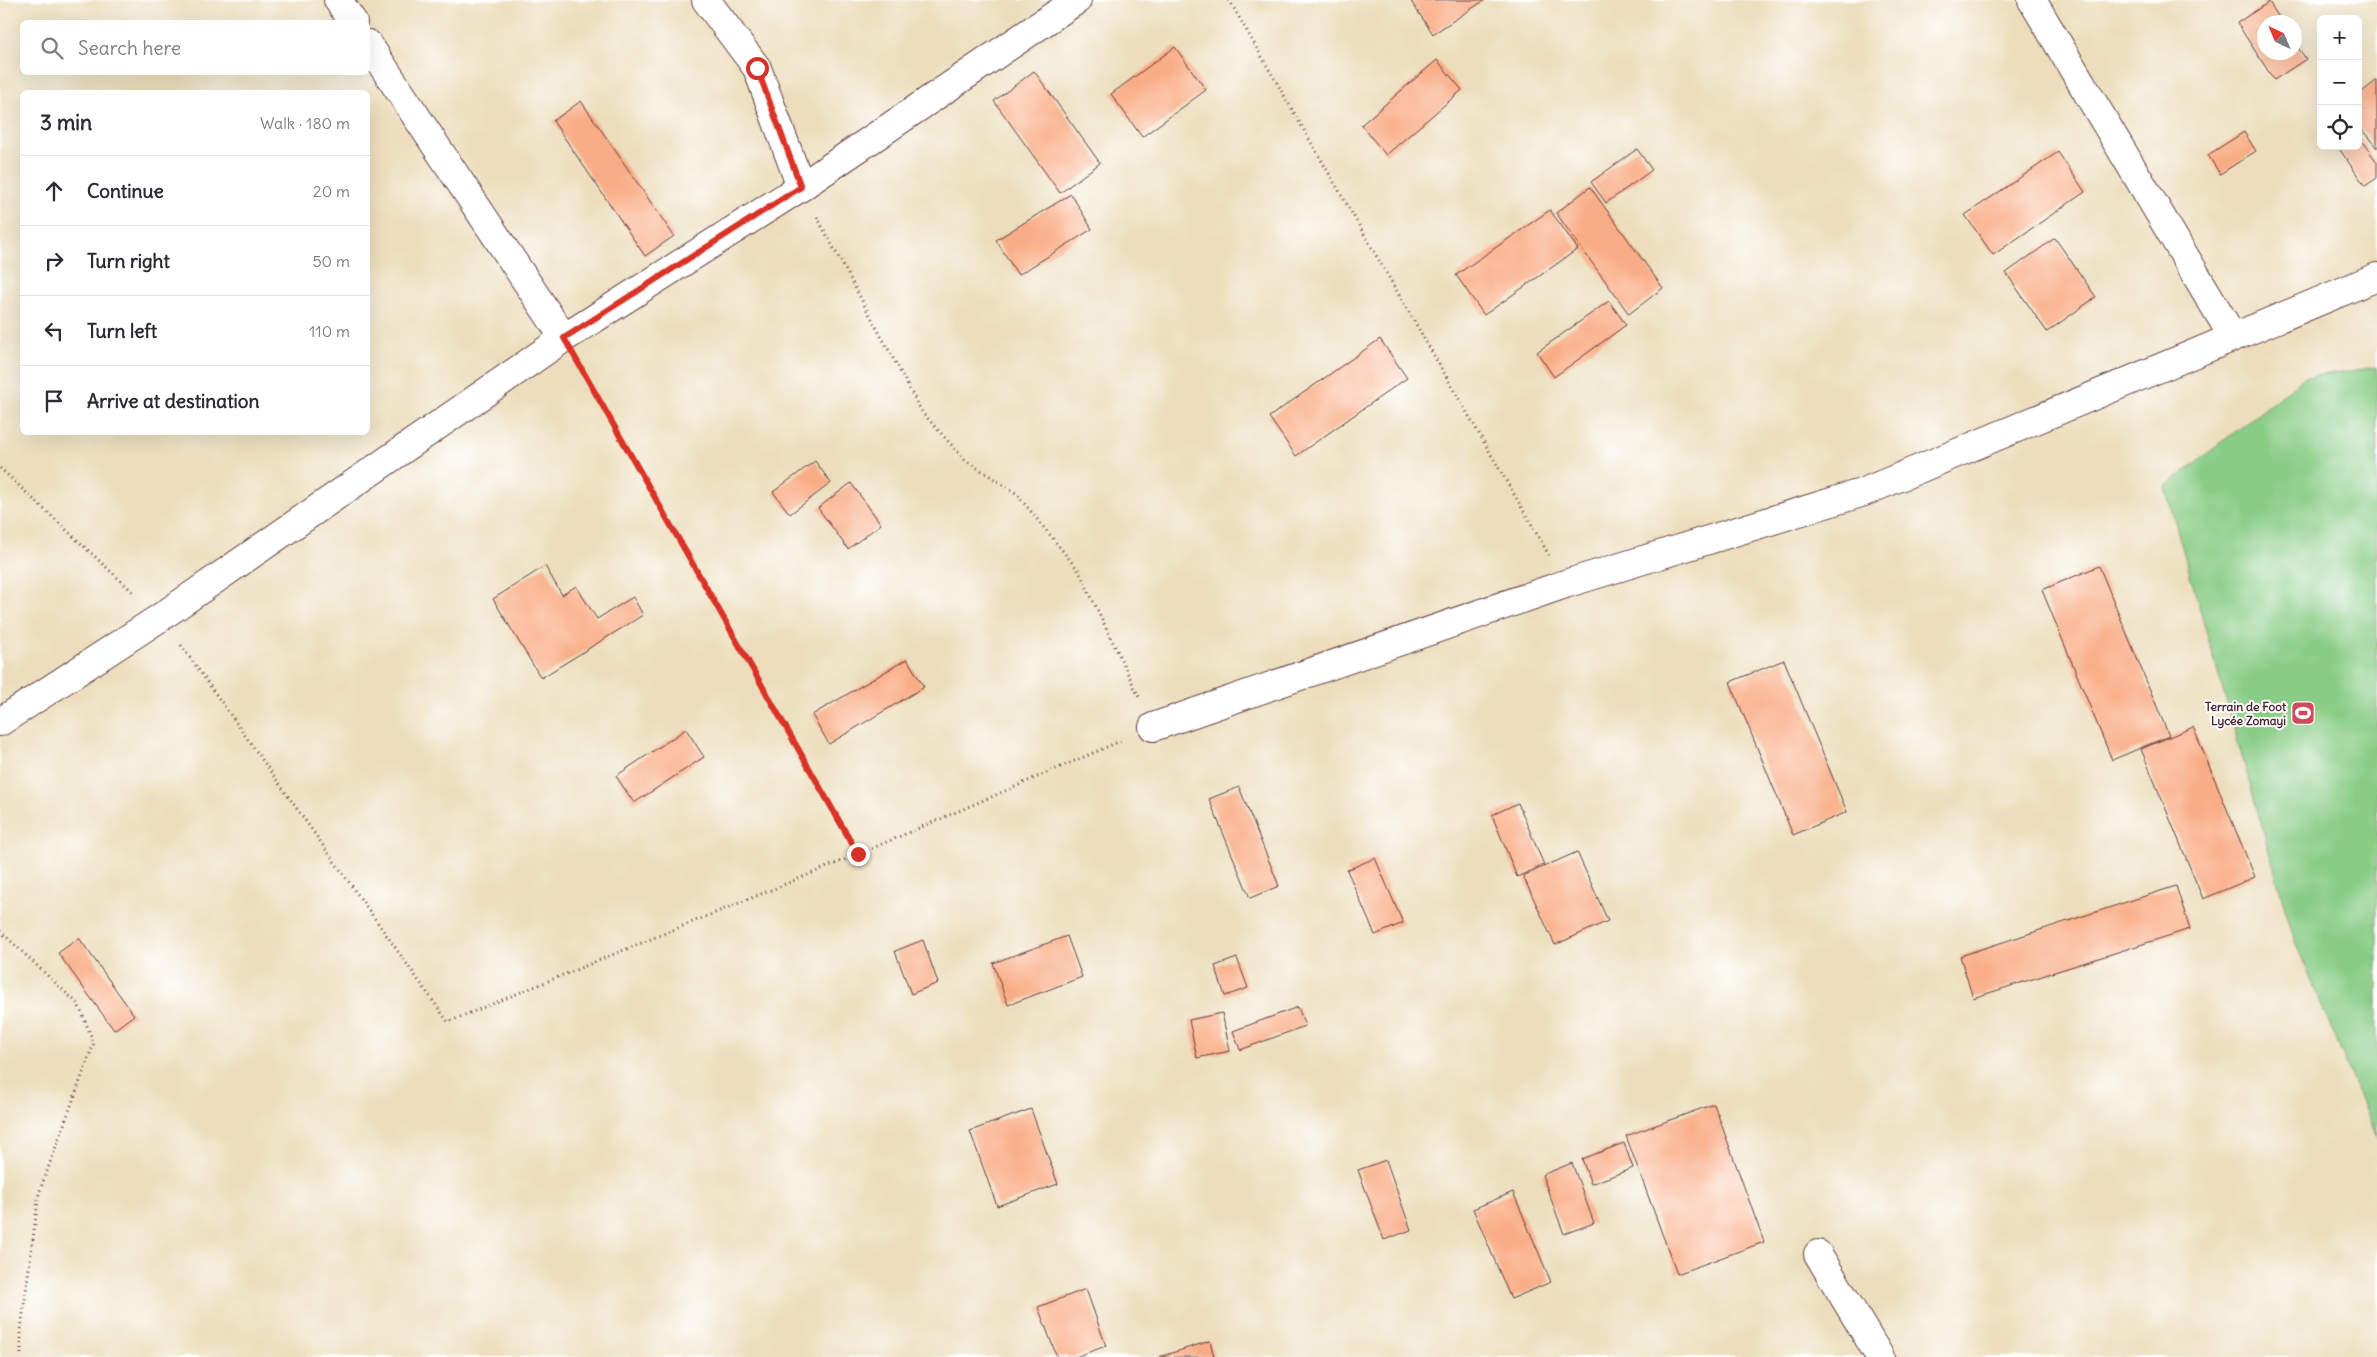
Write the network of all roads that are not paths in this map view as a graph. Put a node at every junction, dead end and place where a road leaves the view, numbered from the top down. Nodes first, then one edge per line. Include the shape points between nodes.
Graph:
1 (338, 0) edge
2 (706, 0) edge
3 (1077, 0) edge
4 (2032, 0) edge
5 (352, 20) edge
6 (370, 47) edge
7 (801, 187) junction
8 (2377, 277) edge
9 (564, 338) junction
10 (2233, 338) junction
11 (0, 722) edge
12 (1153, 727) road end
13 (1818, 1254) dead end
14 (1880, 1357) edge

1 - 5 street
2 - 7 street via 757,68
3 - 7 street
4 - 10 street
6 - 9 street
7 - 9 street
8 - 10 street
9 - 11 street via 161,617
10 - 12 street via 1864,492 1565,584
13 - 14 street

